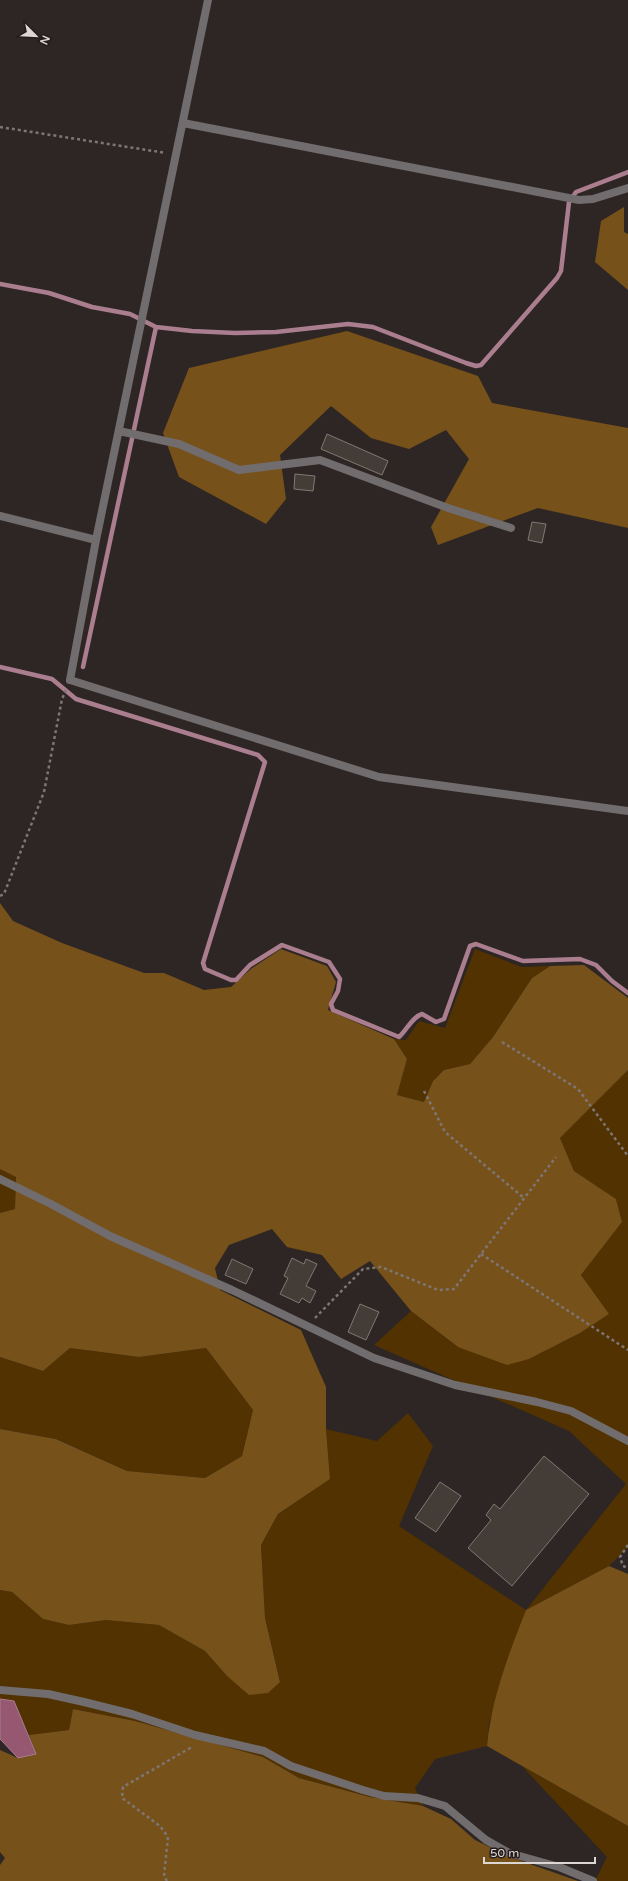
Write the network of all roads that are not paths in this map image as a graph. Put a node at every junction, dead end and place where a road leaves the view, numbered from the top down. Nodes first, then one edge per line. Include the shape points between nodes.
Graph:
1 (208, 0) edge
2 (183, 123) junction
3 (628, 188) edge
4 (119, 431) junction
5 (0, 516) edge
6 (511, 528) dead end
7 (96, 540) junction
8 (628, 811) edge
9 (0, 1179) edge
10 (628, 1441) edge
11 (0, 1690) edge
12 (593, 1881) edge

1 - 2 street
2 - 3 street via 564,198 592,199
2 - 4 street
4 - 6 street via 179,444 239,470 320,460 448,508
4 - 7 street
5 - 7 street
7 - 8 street via 70,680 379,777
9 - 10 street via 110,1236 374,1358 455,1385 571,1411
11 - 12 street via 48,1694 132,1714 196,1735 264,1752 297,1769 370,1792 384,1796 418,1798 445,1806 486,1840 509,1853 559,1867

